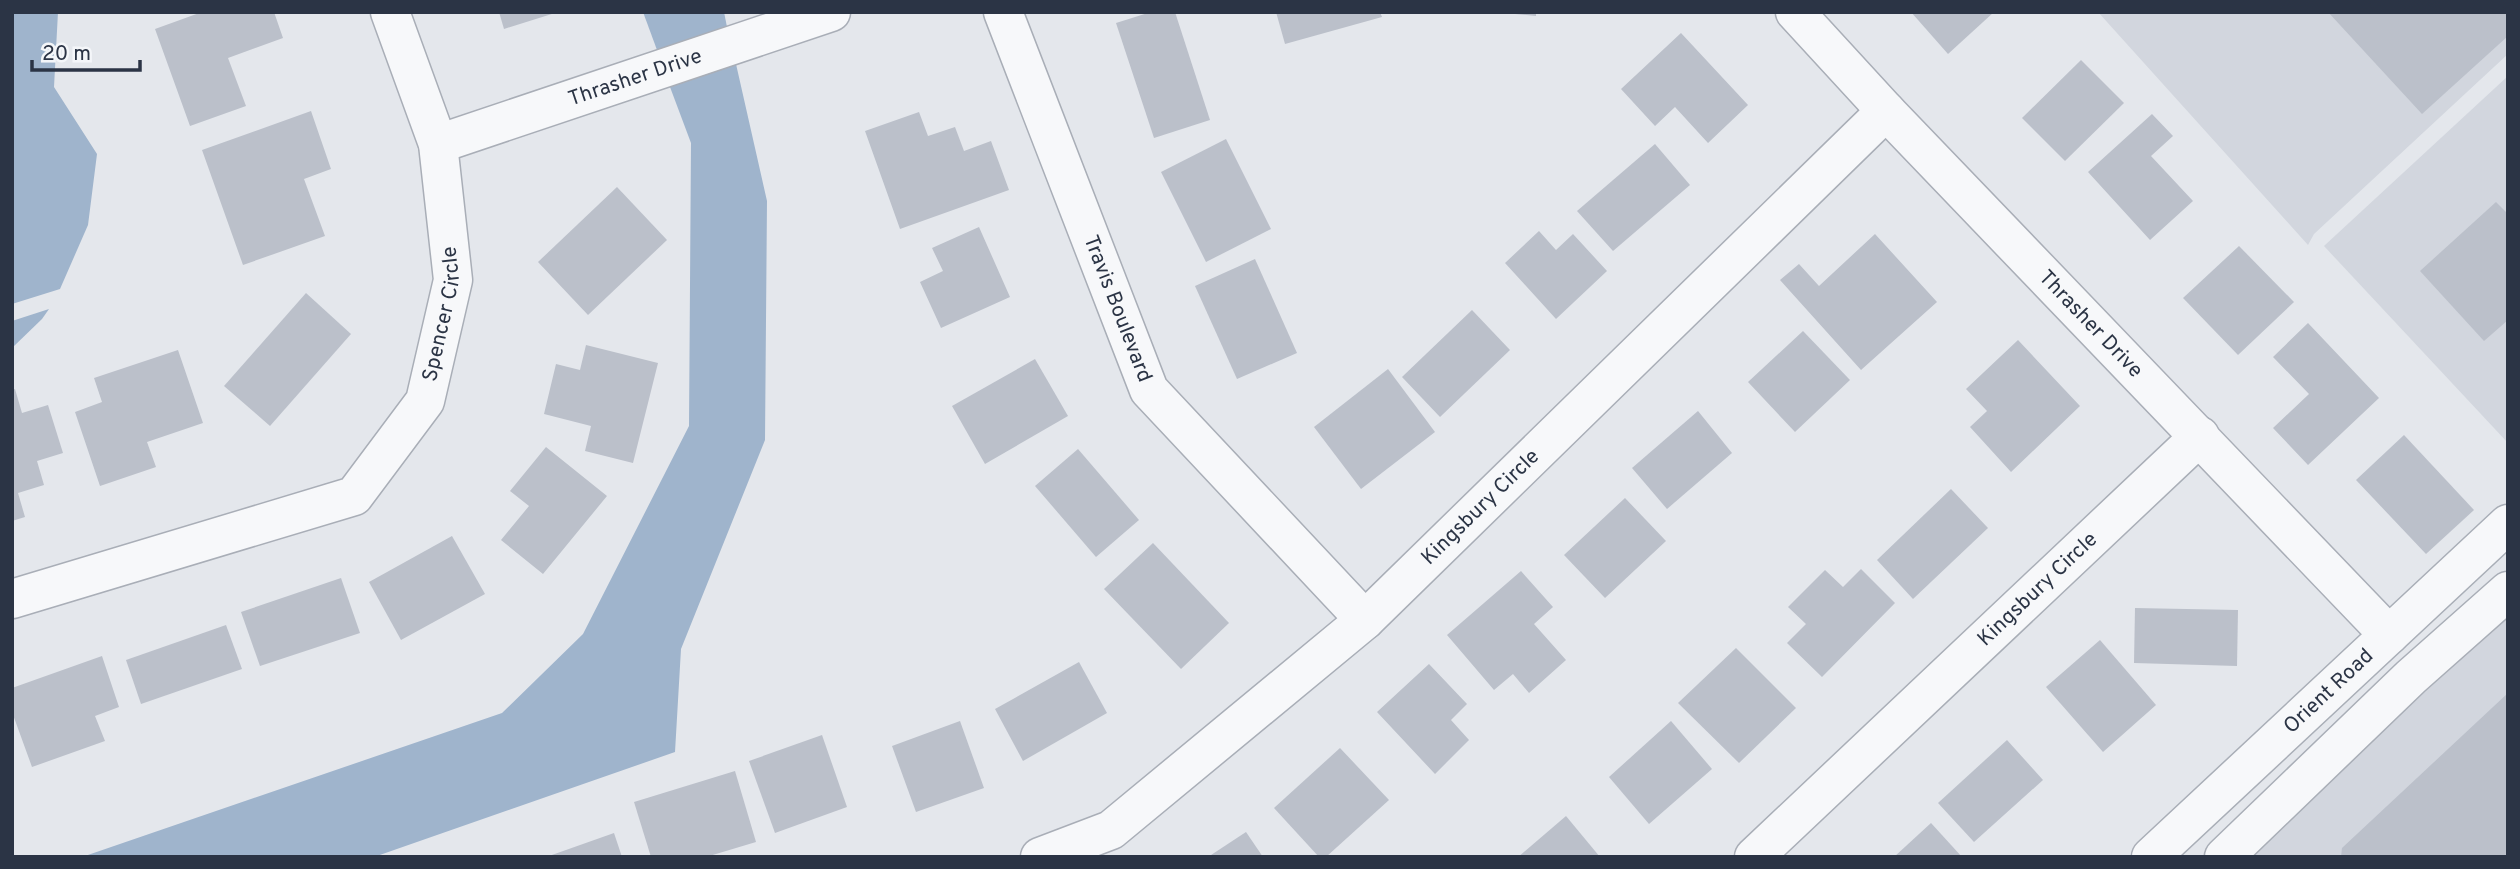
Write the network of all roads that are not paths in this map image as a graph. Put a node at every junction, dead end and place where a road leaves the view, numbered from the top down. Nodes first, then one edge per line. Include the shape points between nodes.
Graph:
1 (390, 12) edge
2 (831, 12) edge
3 (1003, 12) edge
4 (1795, 12) edge
5 (1886, 111) junction
6 (438, 144) junction
7 (2200, 436) junction
8 (2508, 524) edge
9 (2508, 591) edge
10 (12, 599) edge
11 (1365, 620) junction
12 (2389, 635) junction
13 (1040, 857) edge
14 (1754, 857) edge
15 (2151, 857) edge
16 (2224, 857) edge

1 - 6 street, Spencer Circle
2 - 6 street, Thrasher Drive
3 - 11 street, Travis Boulevard via 1149,390
4 - 5 street, Thrasher Drive
5 - 7 street, Thrasher Drive
5 - 11 street, Kingsbury Circle
6 - 10 street, Spencer Circle via 453,280 425,401 354,496
7 - 12 street, Thrasher Drive
7 - 14 street, Kingsbury Circle
8 - 12 street, Orient Road
9 - 16 street via 2411,677
11 - 13 street, Kingsbury Circle via 1111,831
12 - 15 street, Orient Road

